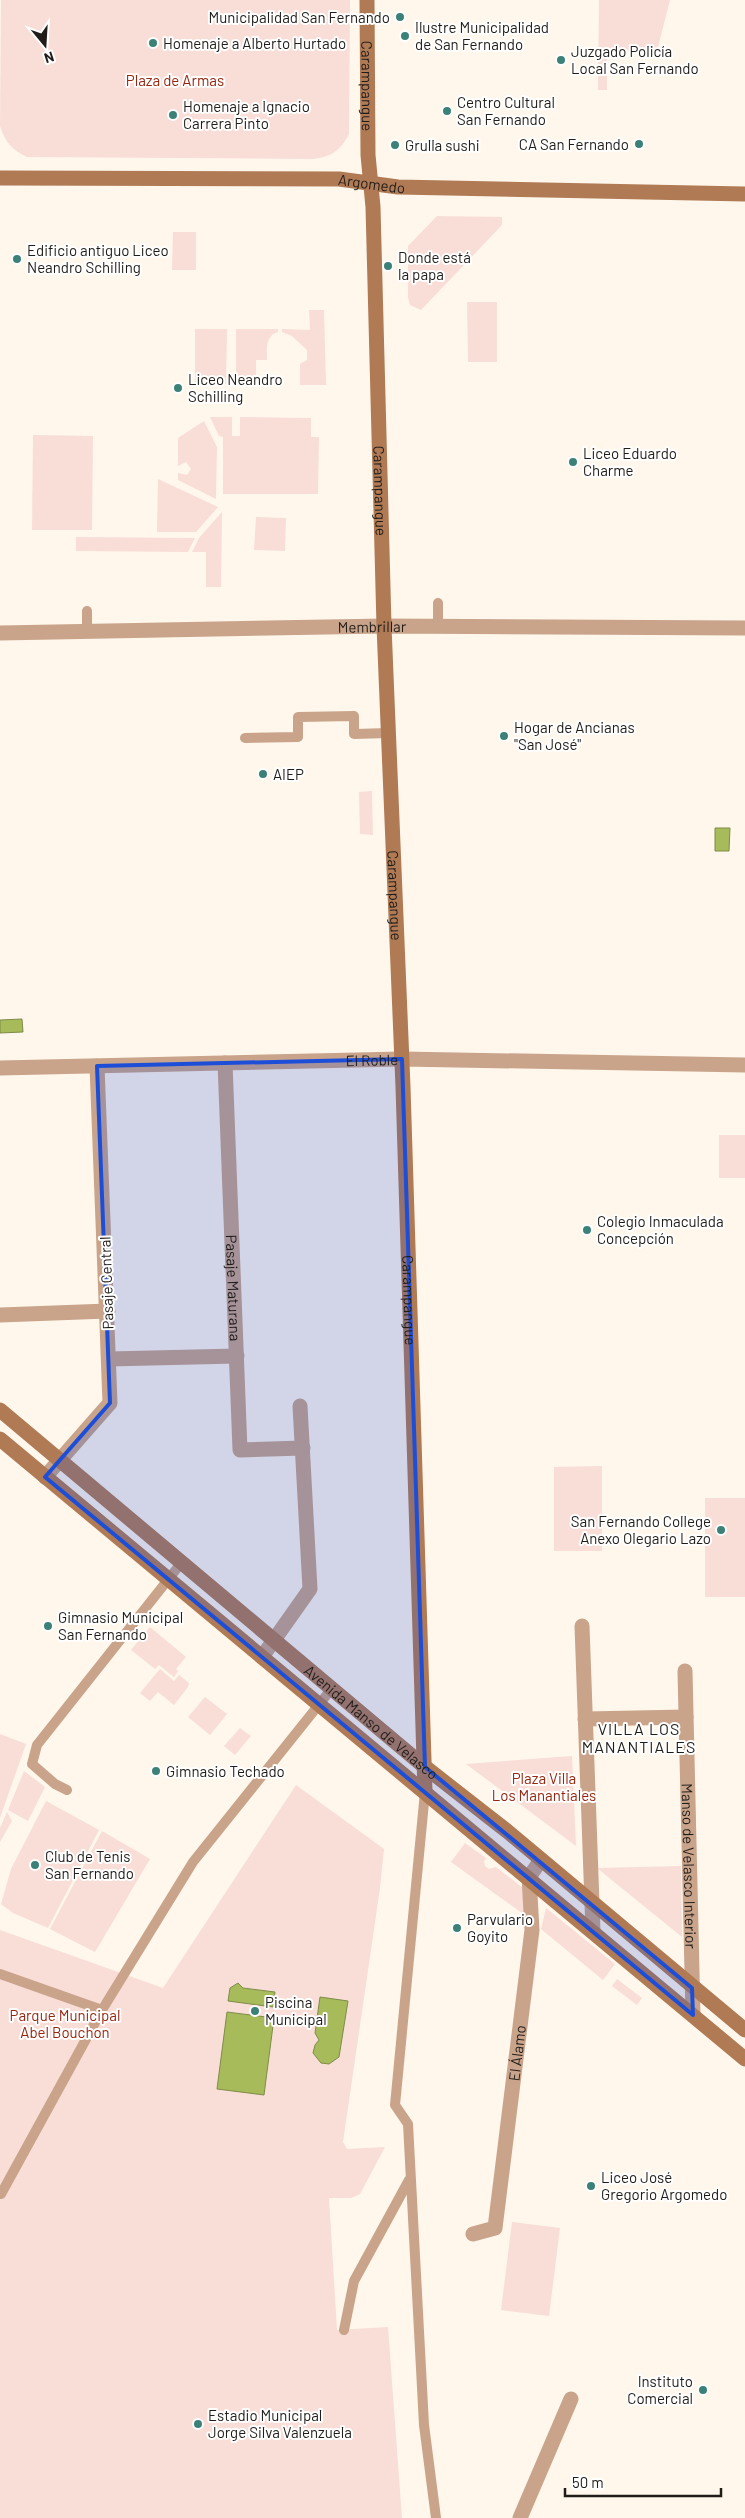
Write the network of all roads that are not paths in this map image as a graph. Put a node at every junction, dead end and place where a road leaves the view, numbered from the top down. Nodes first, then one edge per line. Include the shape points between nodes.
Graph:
1 (367, 0) edge
2 (0, 178) edge
3 (371, 184) junction
4 (745, 194) edge
5 (438, 603) dead end
6 (87, 611) dead end
7 (384, 626) junction
8 (438, 626) junction
9 (745, 628) edge
10 (87, 632) junction
11 (0, 633) edge
12 (389, 732) junction
13 (245, 738) dead end
14 (402, 1059) junction
15 (225, 1063) junction
16 (745, 1065) edge
17 (97, 1066) junction
18 (0, 1068) edge
19 (108, 1310) junction
20 (0, 1316) edge
21 (237, 1356) junction
22 (109, 1359) junction
23 (300, 1406) dead end
24 (0, 1410) edge
25 (0, 1439) edge
26 (302, 1448) junction
27 (60, 1461) junction
28 (45, 1477) junction
29 (182, 1562) junction
30 (169, 1580) junction
31 (582, 1626) dead end
32 (275, 1640) junction
33 (262, 1657) junction
34 (685, 1671) dead end
35 (333, 1687) junction
36 (320, 1704) junction
37 (686, 1717) junction
38 (585, 1719) junction
39 (425, 1767) junction
40 (67, 1790) dead end
41 (425, 1792) junction
42 (541, 1860) junction
43 (529, 1877) junction
44 (592, 1902) junction
45 (593, 1932) junction
46 (0, 1974) edge
47 (692, 1988) junction
48 (102, 2010) junction
49 (693, 2015) junction
50 (745, 2030) edge
51 (745, 2059) edge
52 (410, 2180) junction
53 (1, 2194) edge
54 (473, 2234) dead end
55 (344, 2330) dead end
56 (571, 2399) dead end
57 (436, 2518) edge
58 (520, 2518) edge

1 - 3 street, Carampangue
2 - 3 street, Argomedo via 340,179
3 - 4 street, Argomedo
3 - 7 street, Carampangue
5 - 8 lane
6 - 10 lane
7 - 8 street, Membrillar
7 - 10 street, Membrillar
7 - 12 street, Carampangue
8 - 9 street, Membrillar
10 - 11 street, Membrillar
12 - 13 lane via 354,734 354,716 298,717 298,737
12 - 14 street, Carampangue
14 - 15 street, El Roble
14 - 16 street, El Roble
14 - 39 street, Carampangue
15 - 17 street, El Roble
15 - 21 street, Pasaje Maturana
17 - 18 street, El Roble
17 - 19 street, Pasaje Central
19 - 20 street
19 - 22 street, Pasaje Central
21 - 22 street
21 - 26 street, Pasaje Maturana via 240,1450
22 - 27 street, Pasaje Central via 110,1403
23 - 26 street
24 - 27 street, Avenida Manso de Velasco
25 - 28 street, Avenida Manso de Velasco
26 - 32 street via 310,1589
27 - 28 street, Pasaje Central
27 - 29 street, Avenida Manso de Velasco
28 - 30 street, Avenida Manso de Velasco
29 - 30 lane
29 - 32 street, Avenida Manso de Velasco
30 - 33 street, Avenida Manso de Velasco
30 - 40 lane via 37,1745 32,1764
31 - 38 street
32 - 33 street
32 - 35 street, Avenida Manso de Velasco
33 - 36 street, Avenida Manso de Velasco
34 - 37 street, Manso de Velasco Interior
35 - 36 lane
35 - 39 street, Avenida Manso de Velasco
36 - 41 street, Avenida Manso de Velasco
36 - 48 lane via 193,1862
37 - 38 street
37 - 47 street, Manso de Velasco Interior
38 - 44 street
39 - 41 street, Carampangue
39 - 42 street, Avenida Manso de Velasco
41 - 43 street, Avenida Manso de Velasco
41 - 52 lane via 395,2106 408,2124
42 - 43 street
42 - 44 street, Avenida Manso de Velasco
43 - 45 street, Avenida Manso de Velasco
43 - 54 street, El Álamo via 532,1930 495,2228
44 - 45 street
44 - 47 street, Avenida Manso de Velasco
45 - 49 street, Avenida Manso de Velasco
46 - 48 lane
47 - 49 street, Manso de Velasco Interior
47 - 50 street, Avenida Manso de Velasco
48 - 53 lane
49 - 51 street, Avenida Manso de Velasco
52 - 55 lane via 354,2281
52 - 57 lane via 424,2425
56 - 58 street

